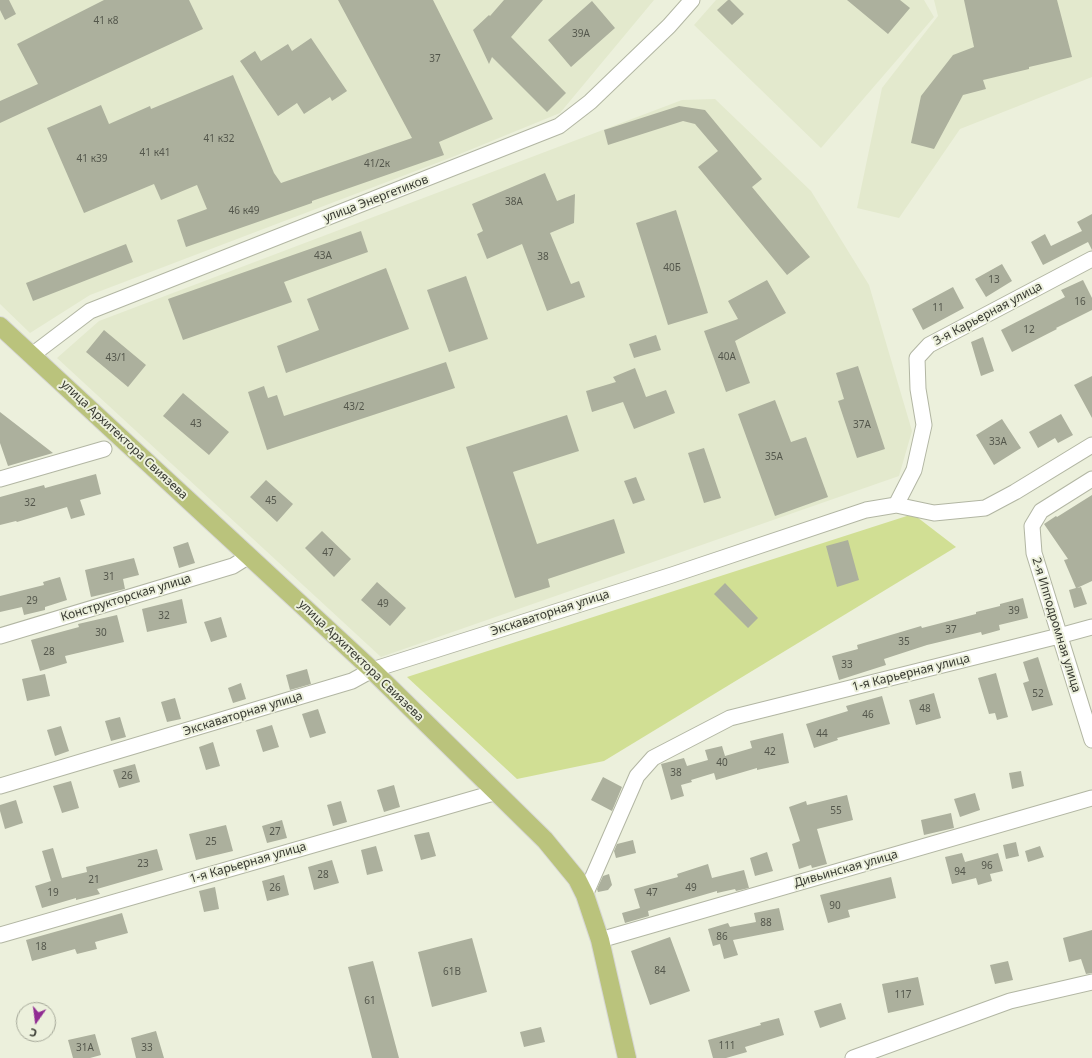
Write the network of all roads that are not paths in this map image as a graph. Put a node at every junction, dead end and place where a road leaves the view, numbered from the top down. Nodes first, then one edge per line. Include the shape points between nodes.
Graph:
1 (692, 0) edge
2 (1092, 259) edge
3 (0, 326) edge
4 (32, 355) junction
5 (1092, 445) edge
6 (104, 449) dead end
7 (1092, 478) edge
8 (0, 479) edge
9 (896, 505) junction
10 (249, 556) junction
11 (1092, 627) edge
12 (0, 636) edge
13 (1059, 636) junction
14 (372, 670) junction
15 (1092, 740) edge
16 (0, 786) edge
17 (497, 792) junction
18 (1092, 798) edge
19 (584, 895) junction
20 (0, 935) edge
21 (600, 940) junction
22 (1092, 982) edge
23 (627, 1058) edge
24 (853, 1058) edge

1 - 4 street, улица Энергетиков via 669,26 590,102 559,126 90,311
2 - 9 street, 3-я Карьерная улица via 929,344 917,358 918,389 924,426 914,470
3 - 4 main road, улица Архитектора Свиязева
4 - 10 main road, улица Архитектора Свиязева
5 - 9 street, Экскаваторная улица via 985,508 934,513
6 - 8 street
7 - 13 street, 2-я Ипподромная улица via 1041,511 1032,526 1034,553
9 - 14 street, Экскаваторная улица via 866,510 672,575
10 - 12 street, Конструкторская улица via 233,566
10 - 14 main road, улица Архитектора Свиязева
11 - 13 street, 1-я Карьерная улица
13 - 15 street, 2-я Ипподромная улица
13 - 19 street, 1-я Карьерная улица via 730,718 652,758 637,776
14 - 16 street, Экскаваторная улица via 352,681
14 - 17 main road, улица Архитектора Свиязева
17 - 19 main road, улица Архитектора Свиязева via 546,840 577,879
17 - 20 street, 1-я Карьерная улица
18 - 21 street, Дивьинская улица
19 - 21 main road, улица Архитектора Свиязева
21 - 23 main road, улица Архитектора Свиязева
22 - 24 street via 1010,1002

